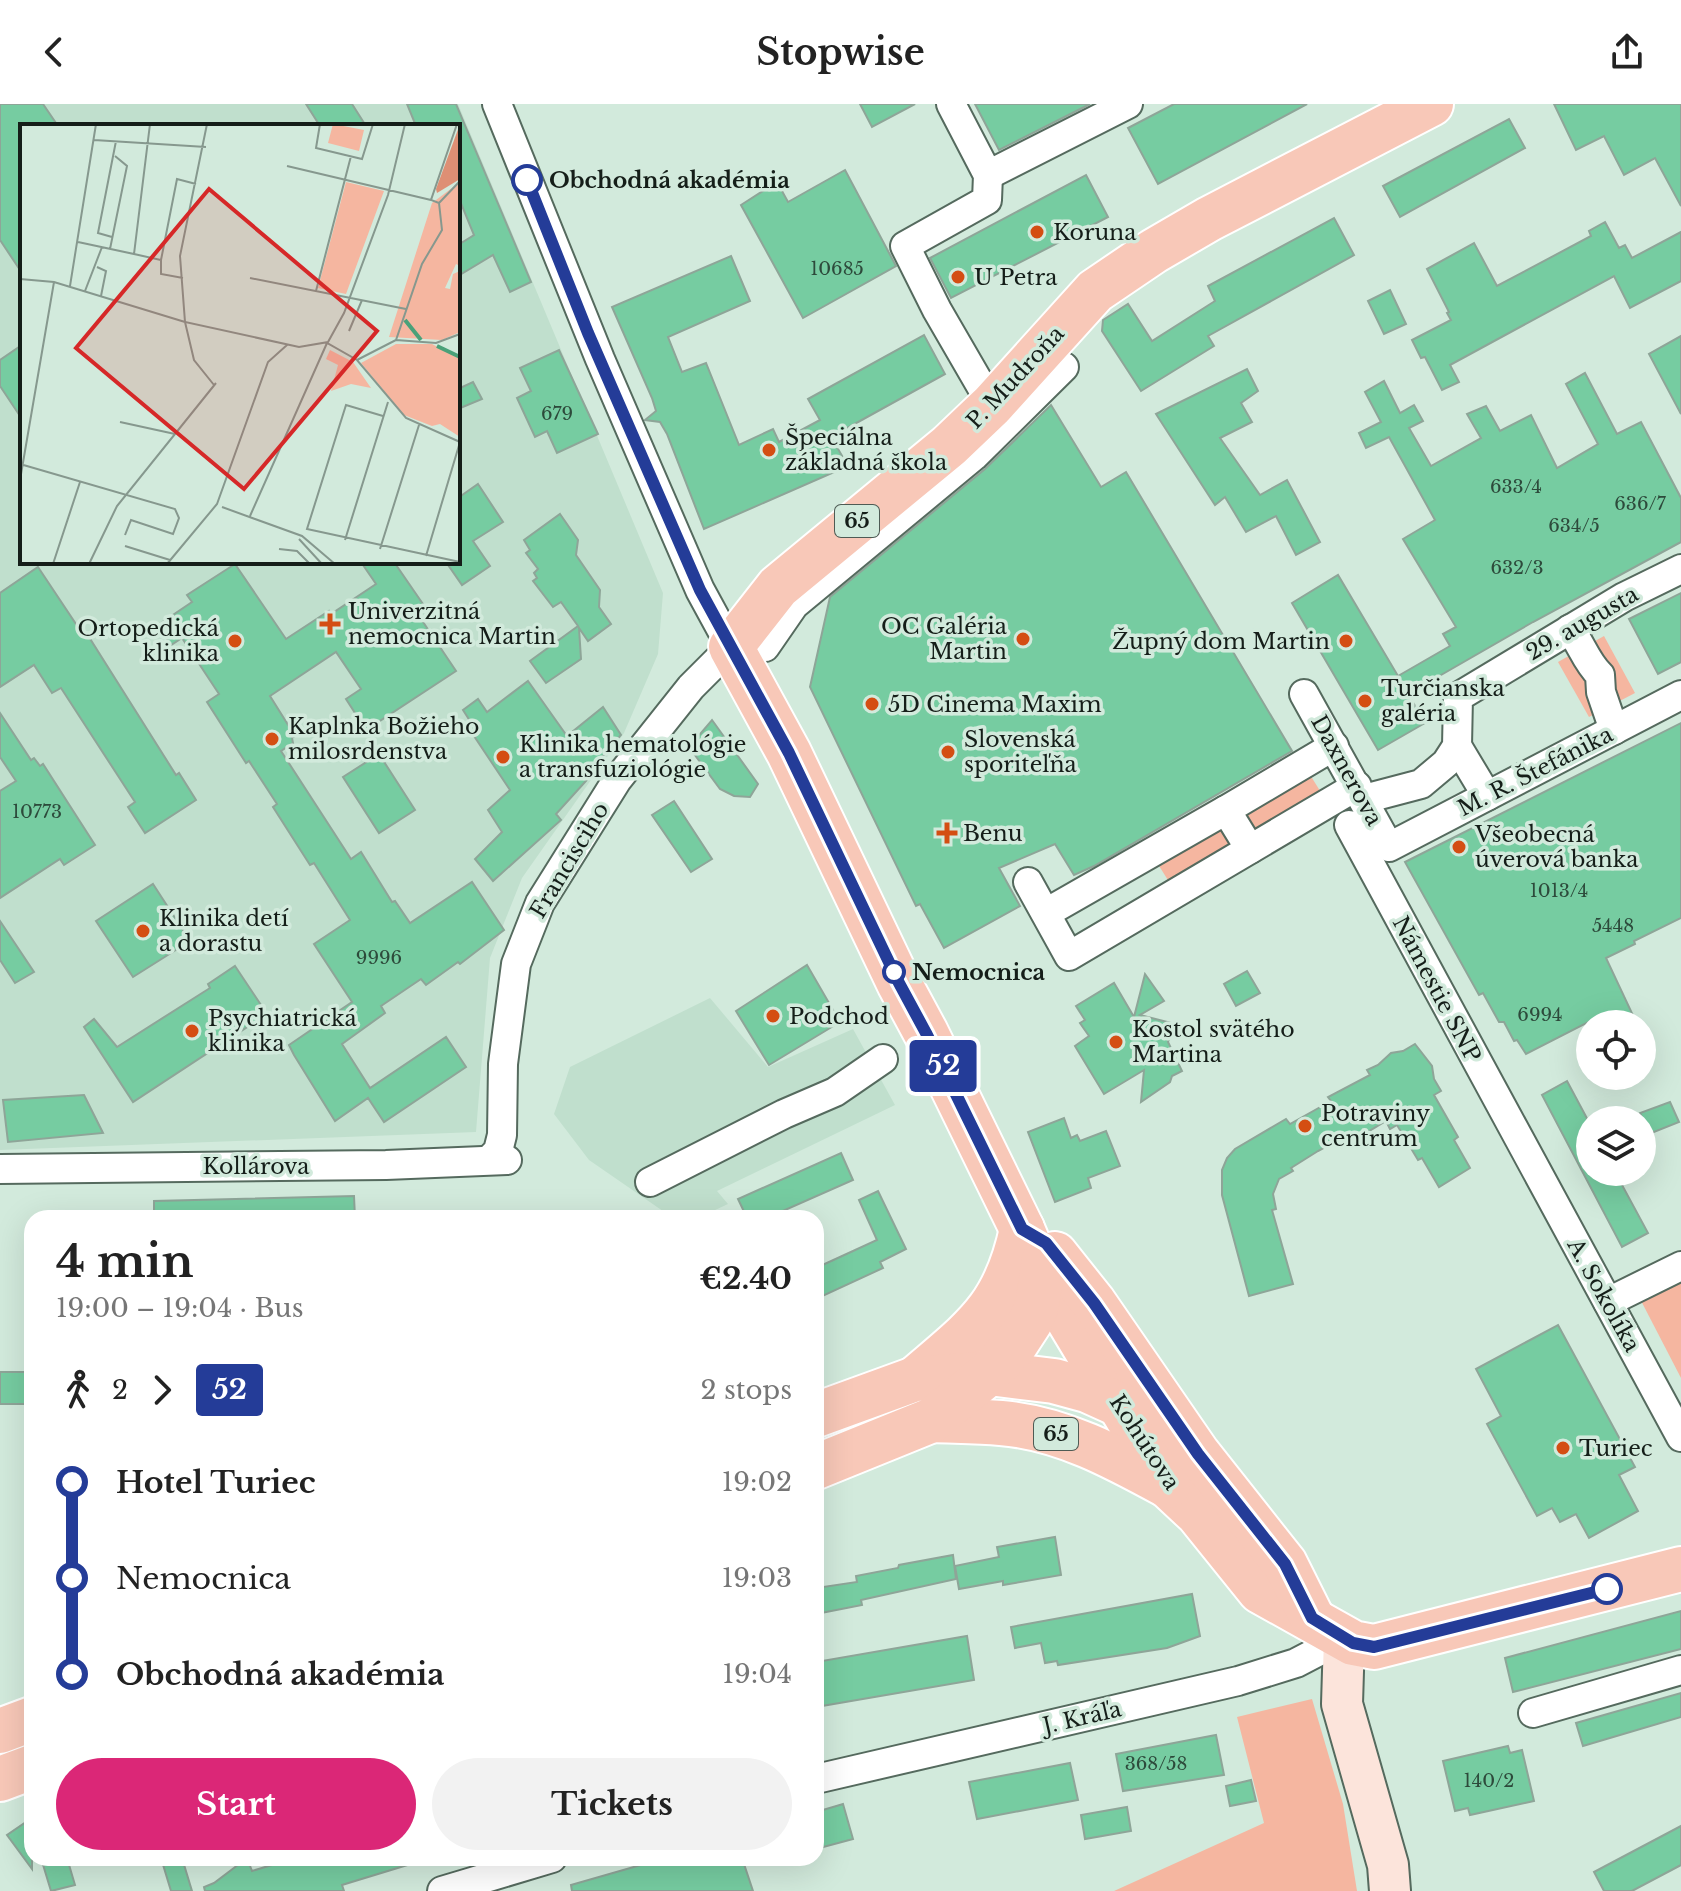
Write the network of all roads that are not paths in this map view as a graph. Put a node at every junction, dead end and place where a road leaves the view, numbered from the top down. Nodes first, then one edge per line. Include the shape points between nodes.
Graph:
1 (497, 104) edge
2 (951, 104) edge
3 (1128, 104) edge
4 (1431, 104) edge
5 (987, 187) junction
6 (1062, 367) junction
7 (992, 405) junction
8 (1681, 569) edge
9 (1570, 629) junction
10 (731, 647) junction
11 (1304, 694) dead end
12 (1681, 695) edge
13 (1614, 730) junction
14 (1334, 746) junction
15 (1457, 746) junction
16 (1360, 792) junction
17 (1487, 796) junction
18 (1226, 810) junction
19 (1349, 825) dead end
20 (1389, 847) joint
21 (1250, 849) junction
22 (1028, 882) dead end
23 (1046, 913) junction
24 (883, 1059) dead end
25 (1527, 1154) joint
26 (500, 1160) joint
27 (0, 1169) edge
28 (650, 1182) dead end
29 (1037, 1249) junction
30 (1681, 1266) edge
31 (1608, 1302) junction
32 (989, 1373) junction
33 (915, 1379) junction
34 (1120, 1405) junction
35 (824, 1412) edge
36 (932, 1420) junction
37 (1681, 1437) edge
38 (1198, 1454) junction
39 (824, 1464) edge
40 (1169, 1487) junction
41 (1681, 1569) edge
42 (1328, 1628) junction
43 (1681, 1670) edge
44 (1533, 1713) dead end
45 (24, 1722) edge
46 (0, 1731) edge
47 (24, 1770) edge
48 (824, 1777) edge
49 (0, 1779) edge
50 (525, 1866) edge
51 (442, 1891) edge
52 (1390, 1891) edge

1 - 10 street via 612,388 700,590
2 - 5 street
3 - 5 street
4 - 6 main road, P. Mudroňa / 65 via 1209,219 1095,291
5 - 7 street via 905,246
6 - 7 main road, P. Mudroňa / 65
6 - 10 street, P. Mudroňa via 974,456 794,605 765,647
7 - 10 main road, P. Mudroňa / 65 via 778,587
8 - 9 street, 29. augusta
9 - 13 street via 1600,675
9 - 15 street, 29. augusta via 1458,697
10 - 26 street, Francisciho via 691,687 617,780 540,903 516,964 503,1064
10 - 29 main road, Kohútova / 65
11 - 14 street, Daxnerova
12 - 13 street, M. R. Štefánika
13 - 17 street, M. R. Štefánika
14 - 16 street, Daxnerova
14 - 18 street
15 - 16 street via 1421,784
15 - 17 street
16 - 20 street, Daxnerova
16 - 21 street
17 - 20 street, M. R. Štefánika
18 - 21 street
18 - 23 street
19 - 25 street, Námestie SNP
21 - 23 street via 1069,956
22 - 23 street
24 - 28 street via 835,1092
25 - 31 street, A. Sokolíka
26 - 27 street, Kollárova
29 - 32 main road, 65 via 1037,1305 1015,1345
29 - 33 main road, 65 via 1008,1278 973,1329
29 - 34 main road, Kohútova / 65
29 - 38 main road, Kohútova / 65 via 1094,1303
30 - 31 street
31 - 37 street, A. Sokolíka
32 - 33 main road, 65
32 - 34 main road, 65 via 1054,1381
32 - 36 main road, 65
33 - 35 main road, 65
34 - 38 main road, 65
34 - 40 main road, Kohútova / 65
36 - 39 main road, 65
36 - 40 main road, 65 via 1040,1429 1113,1456
38 - 42 main road, Kohútova / 65
40 - 42 main road, Kohútova / 65 via 1198,1514 1260,1591
41 - 42 main road, 65 via 1374,1647
42 - 48 street, J. Kráľa via 1296,1663 1238,1681
42 - 52 street
43 - 44 street
45 - 46 main road
47 - 49 main road
50 - 51 street

